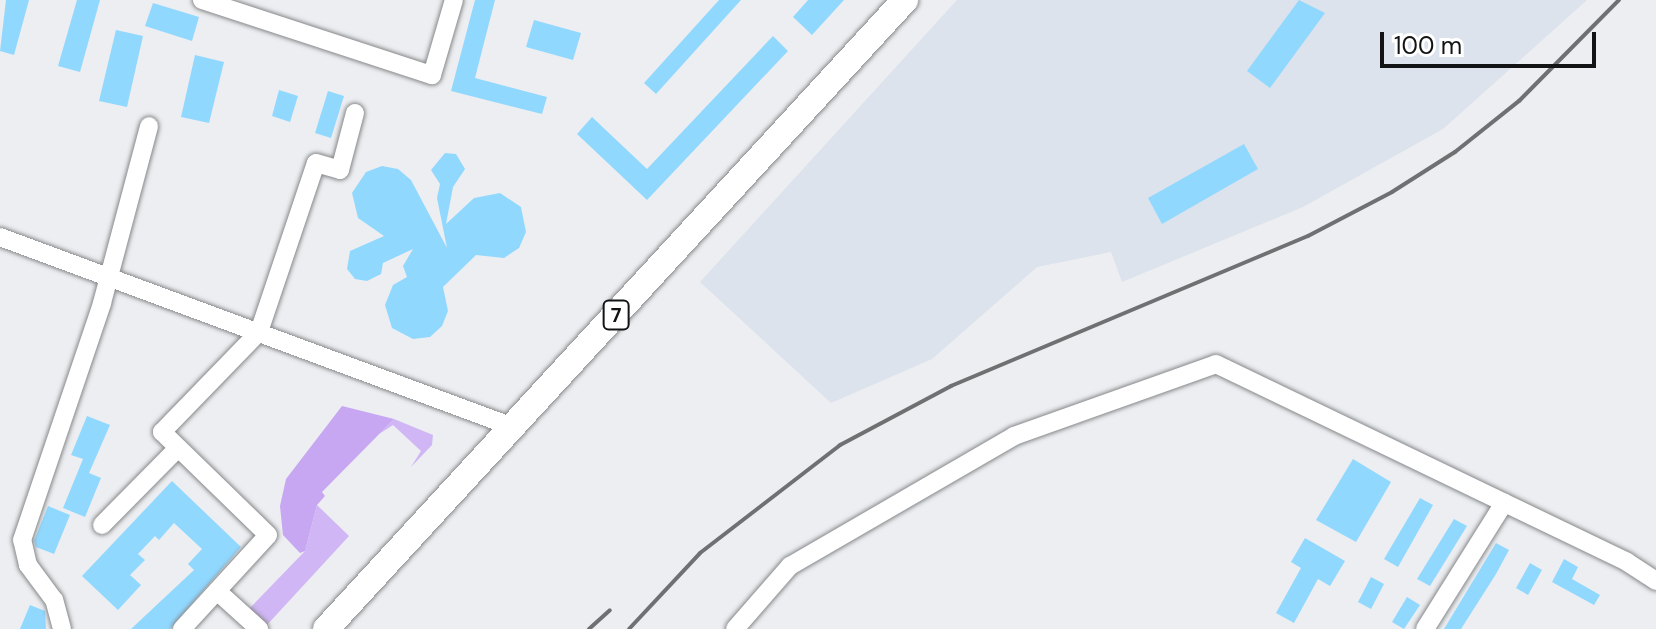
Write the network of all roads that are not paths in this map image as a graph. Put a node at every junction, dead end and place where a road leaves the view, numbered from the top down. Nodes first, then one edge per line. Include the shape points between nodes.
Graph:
1 (202, 0) edge
2 (454, 0) edge
3 (905, 0) edge
4 (355, 113) dead end
5 (149, 126) dead end
6 (0, 237) edge
7 (109, 278) junction
8 (259, 332) junction
9 (513, 427) junction
10 (176, 450) junction
11 (1504, 503) junction
12 (102, 525) dead end
13 (1656, 581) edge
14 (217, 591) junction
15 (62, 629) edge
16 (182, 629) edge
17 (259, 629) edge
18 (326, 629) edge
19 (735, 629) edge
20 (1425, 629) edge

1 - 2 street via 432,75
3 - 9 highway, 7
4 - 8 street via 340,170 316,163
5 - 7 street
6 - 7 street
7 - 8 street
7 - 15 street via 22,540 28,565 54,600
8 - 9 street
8 - 10 street via 162,432
9 - 18 highway, 7
10 - 12 street
10 - 14 street via 268,535
11 - 13 street
11 - 19 street via 1216,364 1014,436 790,566
11 - 20 street
14 - 16 street
14 - 17 street

